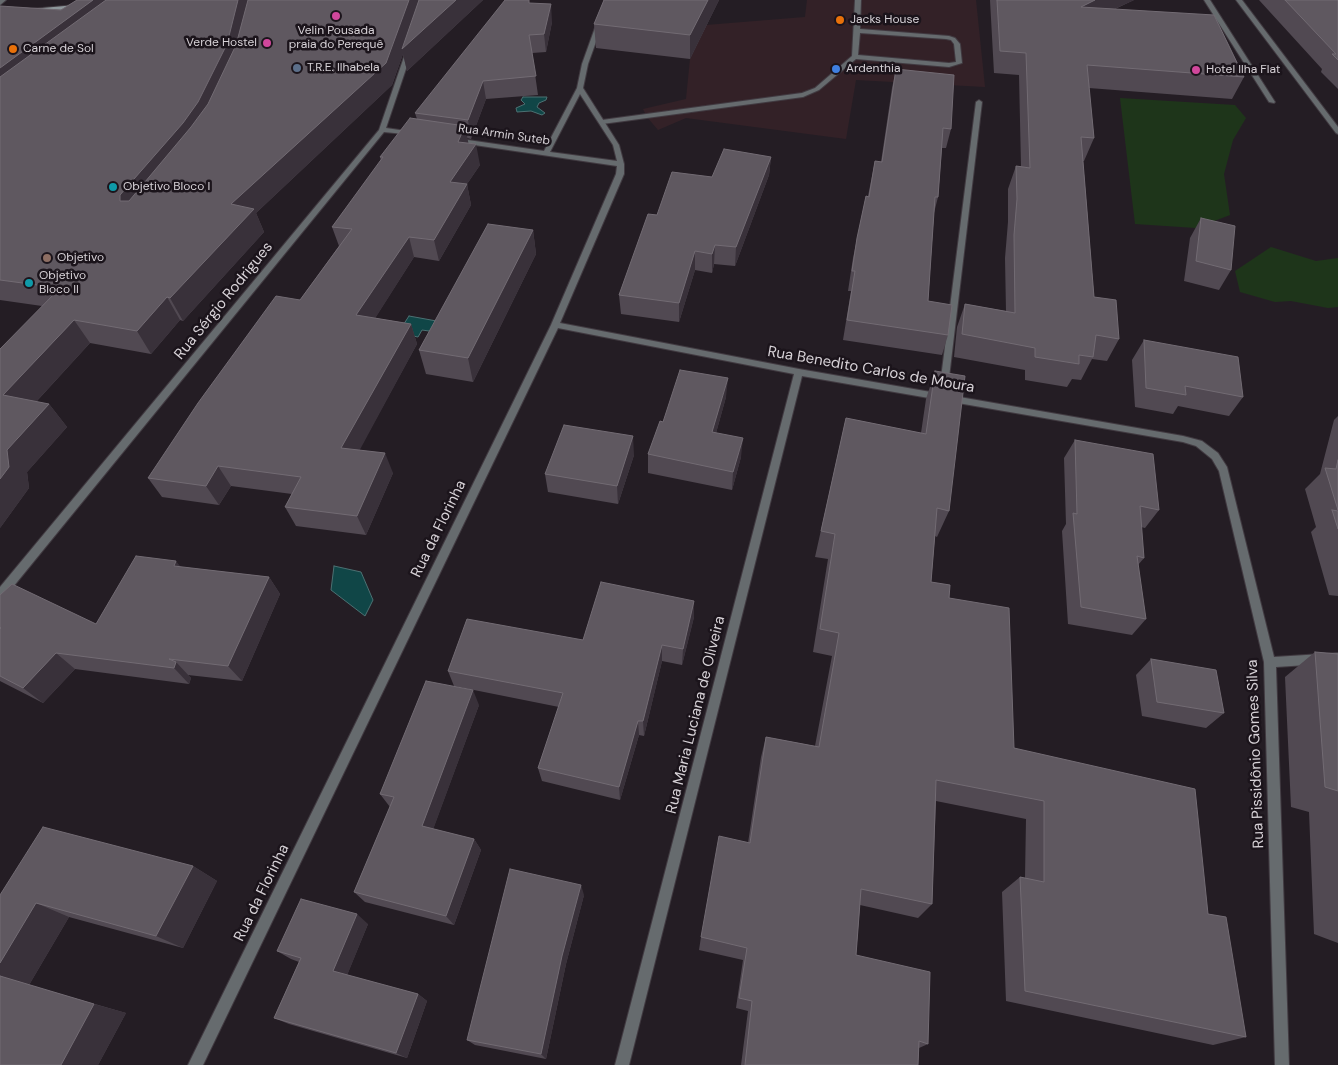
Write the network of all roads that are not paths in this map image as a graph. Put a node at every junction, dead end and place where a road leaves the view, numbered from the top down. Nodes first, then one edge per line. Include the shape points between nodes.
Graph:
1 (3, 0) edge
2 (608, 0) edge
3 (858, 0) edge
4 (1207, 0) edge
5 (1239, 0) edge
6 (0, 3) edge
7 (84, 7) edge
8 (21, 12) edge
9 (857, 31) junction
10 (410, 46) edge
11 (854, 57) junction
12 (580, 88) junction
13 (978, 102) dead end
14 (1272, 102) dead end
15 (602, 122) junction
16 (382, 130) junction
17 (1338, 132) edge
18 (421, 135) edge
19 (450, 139) edge
20 (546, 152) junction
21 (621, 164) junction
22 (555, 325) junction
23 (799, 372) junction
24 (943, 397) junction
25 (1183, 439) joint
26 (0, 594) edge
27 (1338, 658) edge
28 (1270, 662) junction
29 (195, 1065) edge
30 (622, 1065) edge
31 (1282, 1065) edge

1 - 6 street
2 - 12 street via 585,64
3 - 9 street
4 - 14 street
5 - 17 street
7 - 8 main road
9 - 11 street
9 - 11 street via 947,36 957,44 959,63 949,65
10 - 16 street, Rua Sérgio Rodrigues
11 - 15 street via 823,85 803,95
12 - 15 street
12 - 20 street
13 - 24 street
15 - 21 street via 616,145
16 - 18 street
16 - 26 street, Rua Sérgio Rodrigues
19 - 20 street, Rua Armin Suteb
20 - 21 street, Rua Armin Suteb
21 - 22 street, Rua da Florinha via 620,174
22 - 23 street, Rua Benedito Carlos de Moura
22 - 29 street, Rua da Florinha
23 - 24 street, Rua Benedito Carlos de Moura
23 - 30 street, Rua Maria Luciana de Oliveira
24 - 25 street, Rua Benedito Carlos de Moura
25 - 28 street, Rua Pissidônio Gomes Silva via 1199,443 1215,456 1224,470
27 - 28 street
28 - 31 street, Rua Pissidônio Gomes Silva

